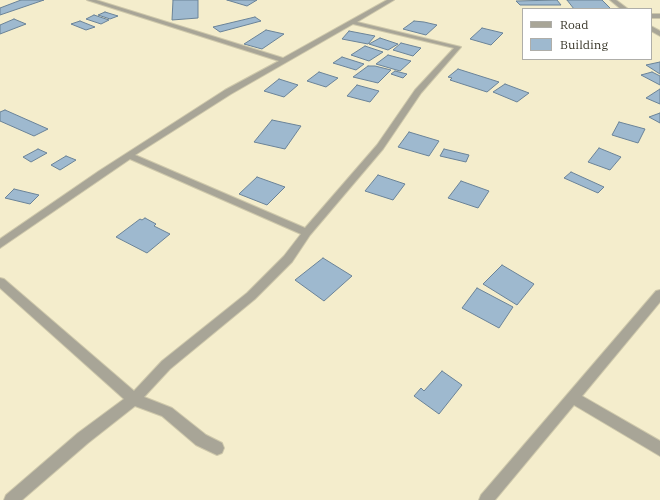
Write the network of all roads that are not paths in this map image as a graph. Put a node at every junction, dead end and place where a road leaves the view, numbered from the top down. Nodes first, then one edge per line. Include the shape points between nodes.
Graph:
1 (90, 0) edge
2 (391, 0) edge
3 (613, 0) edge
4 (624, 8) edge
5 (351, 22) junction
6 (283, 60) junction
7 (130, 156) junction
8 (307, 232) junction
9 (0, 244) edge
10 (0, 282) edge
11 (660, 294) edge
12 (573, 398) junction
13 (134, 399) junction
14 (217, 448) dead end
15 (660, 449) edge
16 (11, 500) edge
17 (486, 500) edge

1 - 6 street
2 - 5 street
3 - 4 street
5 - 6 street
5 - 8 street via 458,47 418,92 380,147
6 - 7 street via 228,92
7 - 8 street
7 - 9 street
8 - 13 street via 288,259 251,296 166,365
10 - 13 street
11 - 12 street
12 - 15 street
12 - 17 street
13 - 14 street via 168,412 201,440
13 - 16 street

